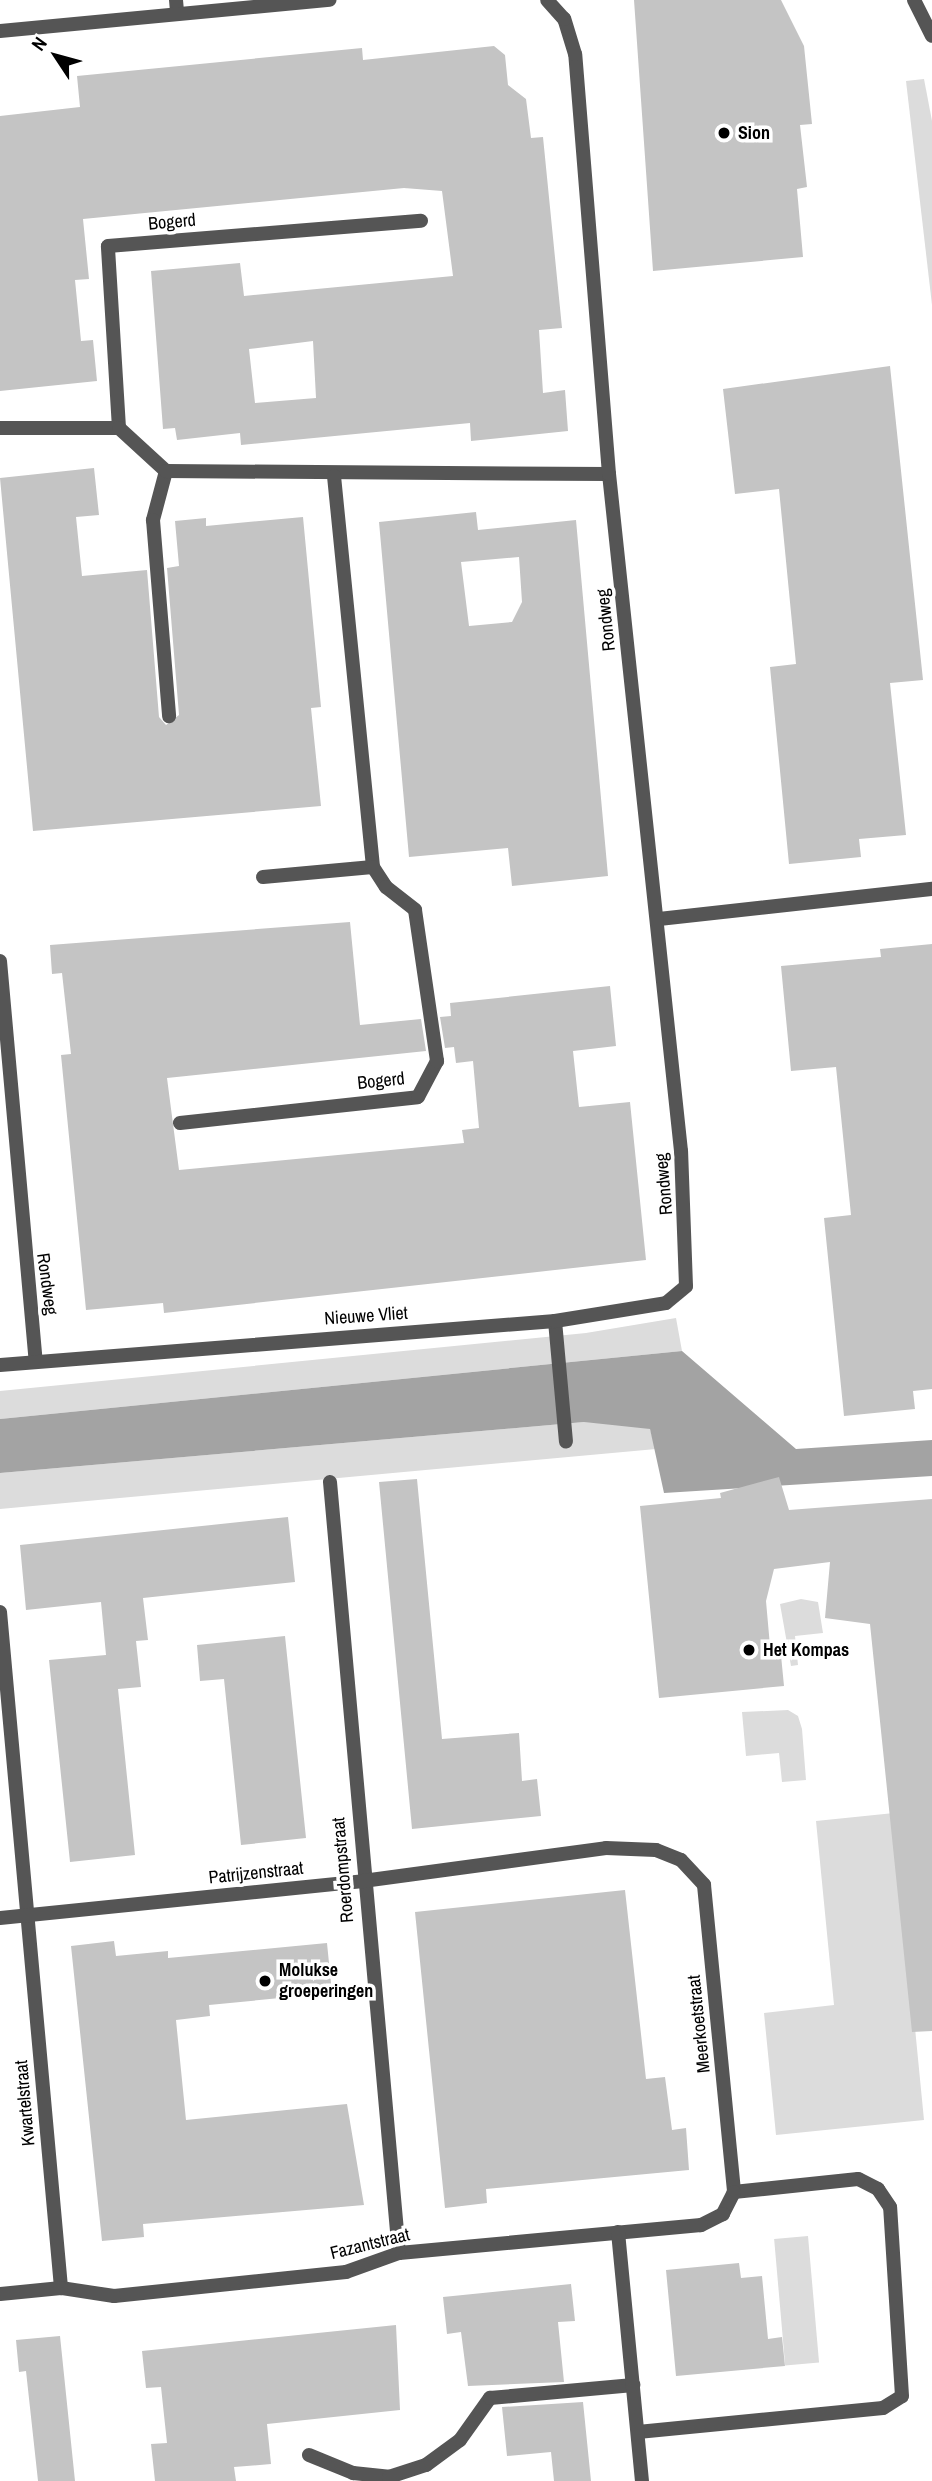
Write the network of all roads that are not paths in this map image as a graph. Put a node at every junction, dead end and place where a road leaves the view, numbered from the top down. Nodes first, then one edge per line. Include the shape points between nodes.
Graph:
1 (330, 0) edge
2 (547, 0) edge
3 (914, 0) edge
4 (177, 5) edge
5 (0, 31) edge
6 (932, 36) edge
7 (421, 221) dead end
8 (0, 428) edge
9 (119, 428) junction
10 (166, 471) junction
11 (610, 474) junction
12 (334, 476) junction
13 (169, 716) dead end
14 (373, 867) junction
15 (263, 877) dead end
16 (932, 890) edge
17 (659, 919) junction
18 (0, 961) edge
19 (180, 1123) dead end
20 (688, 1244) joint
21 (555, 1321) junction
22 (36, 1361) junction
23 (0, 1365) edge
24 (566, 1441) dead end
25 (330, 1482) dead end
26 (0, 1612) edge
27 (2, 1662) edge
28 (681, 1860) joint
29 (363, 1881) junction
30 (27, 1915) junction
31 (0, 1918) edge
32 (734, 2192) junction
33 (618, 2232) junction
34 (399, 2253) junction
35 (61, 2288) junction
36 (0, 2294) edge
37 (634, 2385) junction
38 (638, 2432) junction
39 (309, 2455) dead end
40 (642, 2481) edge

1 - 4 street
2 - 11 street, Rondweg via 564,19 575,54
3 - 6 street
4 - 5 street
7 - 9 street, Bogerd via 108,246
8 - 9 street
9 - 10 street
10 - 12 street
10 - 13 street via 153,520
11 - 12 street
11 - 17 street, Rondweg
12 - 14 street
14 - 15 street
14 - 19 street, Bogerd via 386,887 415,910 437,1061 418,1097
16 - 17 street
17 - 20 street, Rondweg
18 - 22 street, Rondweg
20 - 21 street, Nieuwe Vliet via 687,1286 666,1303
21 - 22 street, Nieuwe Vliet
21 - 24 street
22 - 23 street, Nieuwe Vliet
25 - 29 street, Roerdompstraat
26 - 27 street, Kwartelstraat
27 - 30 street, Kwartelstraat
28 - 29 street, Patrijzenstraat via 656,1850 606,1848
28 - 32 street, Meerkoetstraat via 704,1885
29 - 30 street, Patrijzenstraat
29 - 34 street, Roerdompstraat
30 - 31 street, Patrijzenstraat
30 - 35 street, Kwartelstraat
32 - 33 street, Fazantstraat via 723,2214 702,2225
32 - 38 street via 858,2179 878,2189 890,2207 906,2376 902,2396 883,2407
33 - 34 street, Fazantstraat
33 - 37 street
34 - 35 street, Fazantstraat via 346,2272 114,2296
35 - 36 street, Fazantstraat
37 - 38 street
37 - 39 street via 490,2398 460,2440 426,2465 389,2477 353,2473
38 - 40 street

